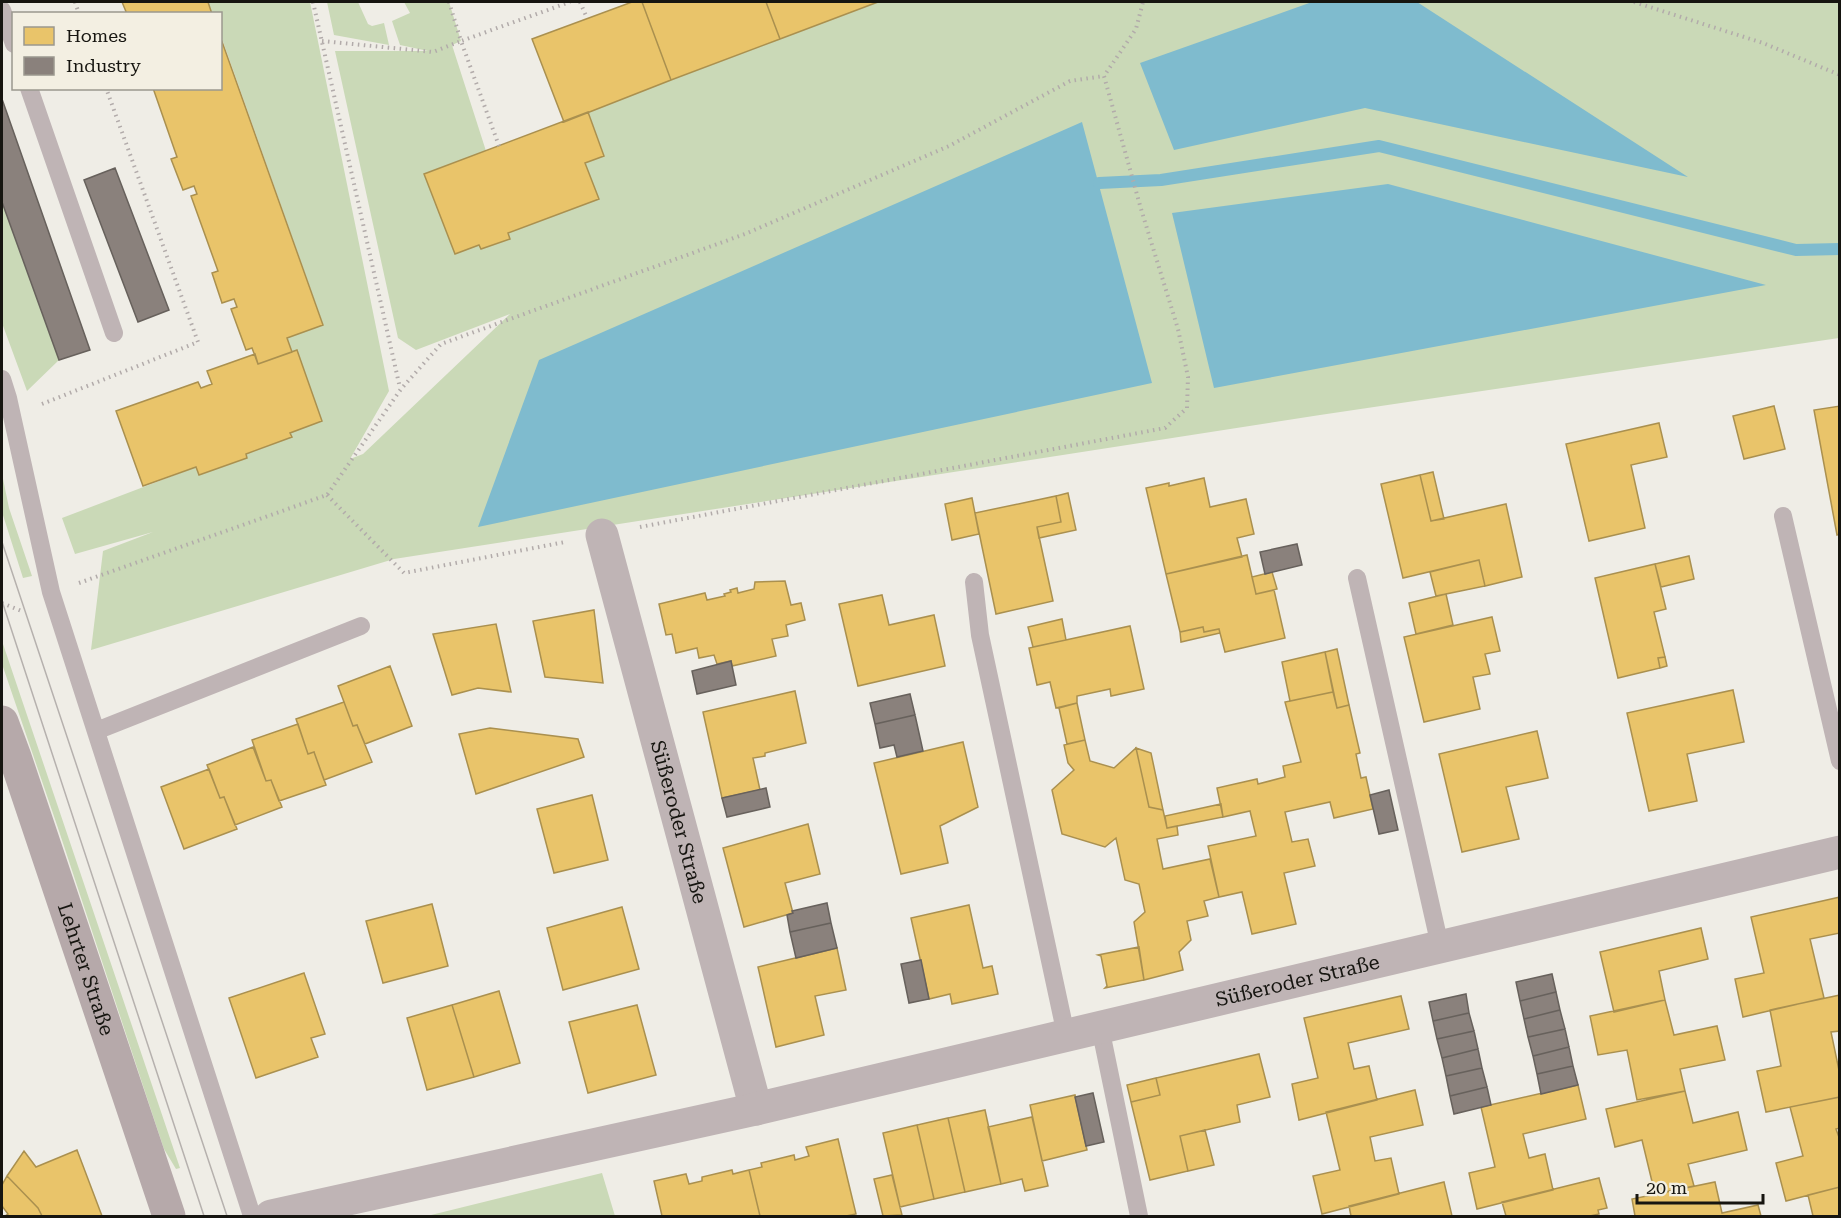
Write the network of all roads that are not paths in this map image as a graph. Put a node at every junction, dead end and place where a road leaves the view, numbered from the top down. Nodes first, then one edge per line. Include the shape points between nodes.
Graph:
1 (2, 10) edge
2 (12, 38) edge
3 (30, 90) edge
4 (114, 333) dead end
5 (2, 379) edge
6 (1783, 516) dead end
7 (602, 535) road end
8 (1357, 578) dead end
9 (974, 582) dead end
10 (361, 626) dead end
11 (2, 722) edge
12 (96, 731) junction
13 (1839, 761) edge
14 (1839, 852) edge
15 (1440, 946) junction
16 (1100, 1027) junction
17 (1066, 1035) junction
18 (756, 1109) junction
19 (169, 1216) edge
20 (252, 1216) edge
21 (271, 1216) edge
22 (1139, 1216) edge

1 - 2 lane
3 - 4 lane
5 - 12 lane via 51,592
6 - 13 lane
7 - 18 street, Süßeroder Straße
8 - 15 lane
9 - 17 lane via 980,635
10 - 12 lane
11 - 19 main road, Lehrter Straße
12 - 20 lane
14 - 15 street, Süßeroder Straße
15 - 16 street, Süßeroder Straße
16 - 17 street, Süßeroder Straße
16 - 22 lane
17 - 18 street, Süßeroder Straße
18 - 21 street, Süßeroder Straße

